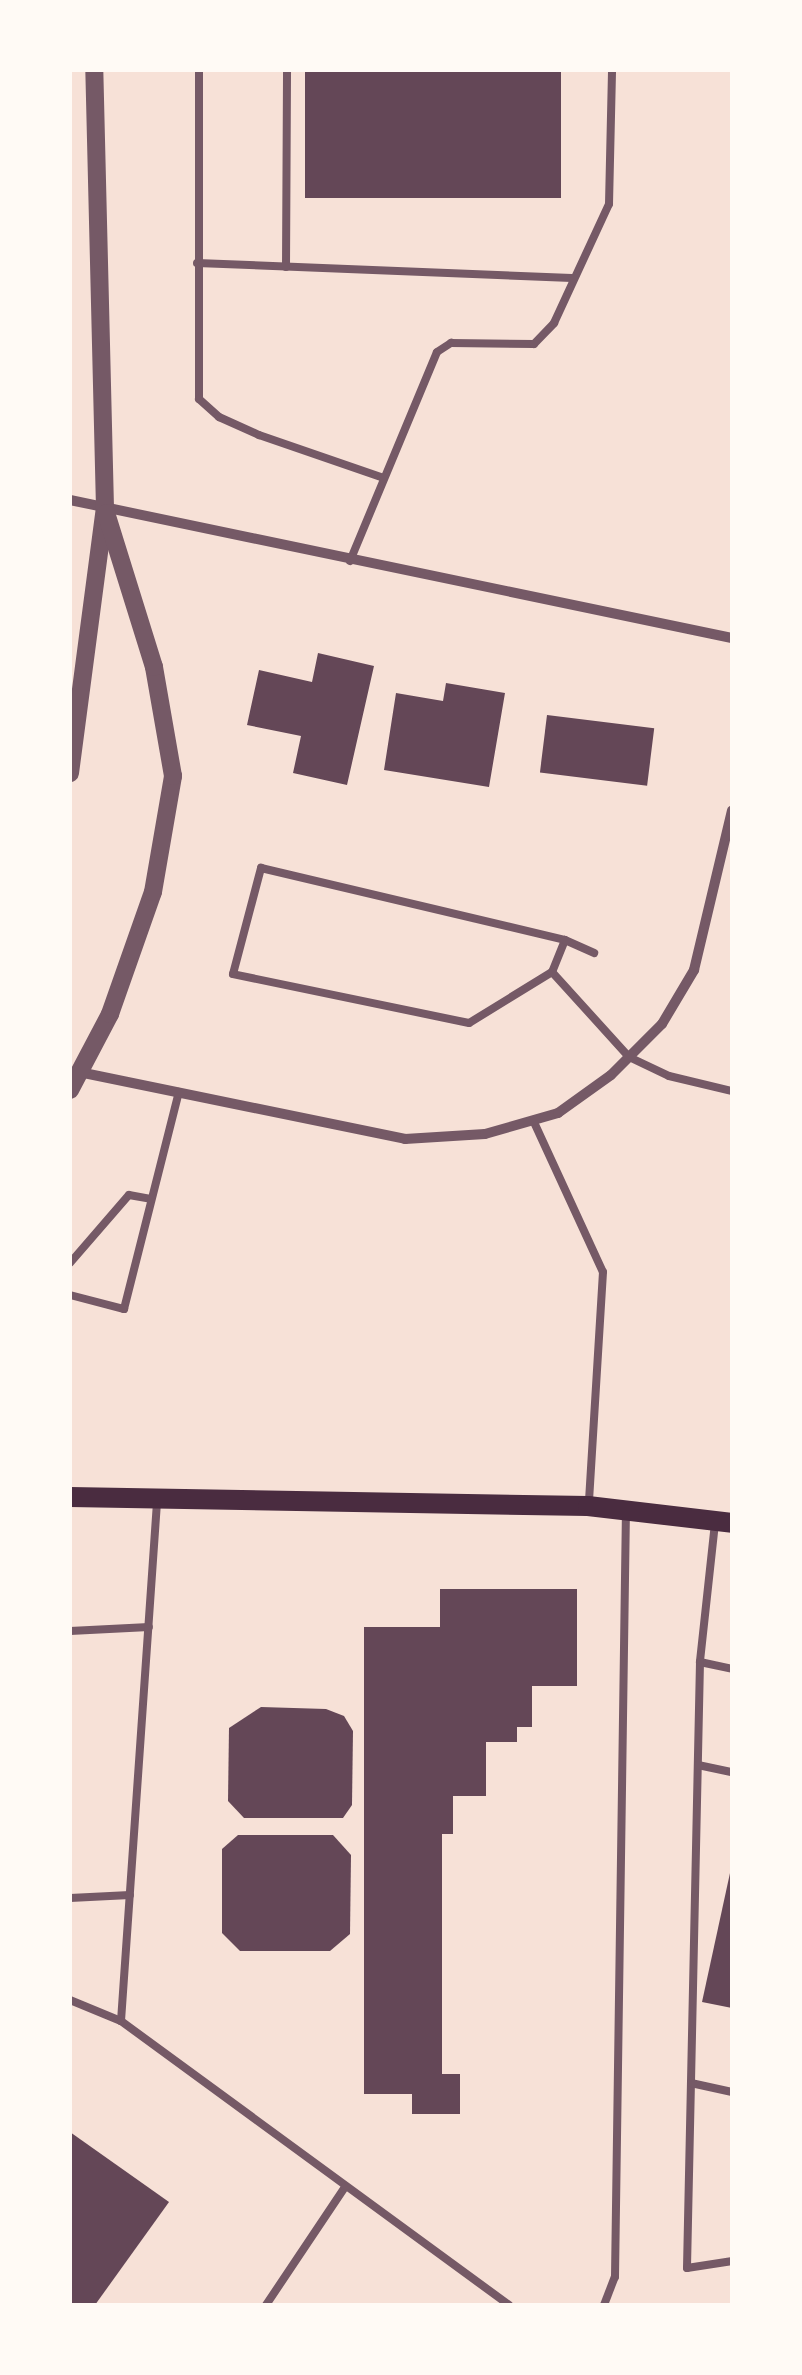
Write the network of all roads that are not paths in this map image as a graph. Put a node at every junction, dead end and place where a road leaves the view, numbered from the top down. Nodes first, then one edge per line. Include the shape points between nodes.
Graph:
1 (94, 70) edge
2 (199, 70) edge
3 (286, 70) edge
4 (612, 70) edge
5 (197, 264) junction
6 (286, 267) junction
7 (572, 278) junction
8 (384, 478) junction
9 (70, 500) edge
10 (104, 508) junction
11 (350, 561) junction
12 (732, 638) edge
13 (70, 773) edge
14 (732, 810) edge
15 (565, 940) junction
16 (594, 952) dead end
17 (552, 972) junction
18 (629, 1057) junction
19 (74, 1071) edge
20 (70, 1090) edge
21 (732, 1091) edge
22 (179, 1092) junction
23 (533, 1120) junction
24 (152, 1199) junction
25 (70, 1264) edge
26 (70, 1295) edge
27 (70, 1497) edge
28 (157, 1501) junction
29 (588, 1506) junction
30 (626, 1508) junction
31 (724, 1521) edge
32 (149, 1627) junction
33 (70, 1631) edge
34 (700, 1662) junction
35 (732, 1669) edge
36 (698, 1765) junction
37 (732, 1772) edge
38 (130, 1895) junction
39 (70, 1898) edge
40 (70, 2000) edge
41 (121, 2022) junction
42 (691, 2084) junction
43 (732, 2092) edge
44 (344, 2187) junction
45 (732, 2262) edge
46 (266, 2305) edge
47 (509, 2305) edge
48 (604, 2305) edge

1 - 10 street
2 - 5 lane
3 - 6 lane
4 - 7 lane via 608,204
5 - 6 lane
5 - 8 lane via 200,399 246,429
6 - 7 lane
7 - 8 lane via 541,340 450,343 437,352
8 - 11 lane
9 - 10 street
10 - 11 street
10 - 13 street
10 - 19 street via 154,667 173,776 153,892 110,1014
11 - 12 street
14 - 18 street via 694,970 662,1024
15 - 16 lane
15 - 17 lane
15 - 17 lane via 261,868 234,974 469,1022
17 - 18 lane
18 - 21 lane via 669,1076
18 - 23 street via 558,1113
19 - 20 street
19 - 22 street
22 - 23 street via 405,1139 485,1134
22 - 24 lane
23 - 29 lane via 603,1272
24 - 25 lane via 128,1195
24 - 26 lane via 124,1309
27 - 28 main road
28 - 29 main road
28 - 32 lane
29 - 30 main road
30 - 31 main road
30 - 48 lane via 615,2278
31 - 34 lane
32 - 33 lane
32 - 38 lane
34 - 35 lane
34 - 36 lane
36 - 37 lane
36 - 42 lane
38 - 39 lane
38 - 41 lane
40 - 41 lane
41 - 44 lane
42 - 43 lane
42 - 45 lane via 687,2268
44 - 46 lane
44 - 47 lane

